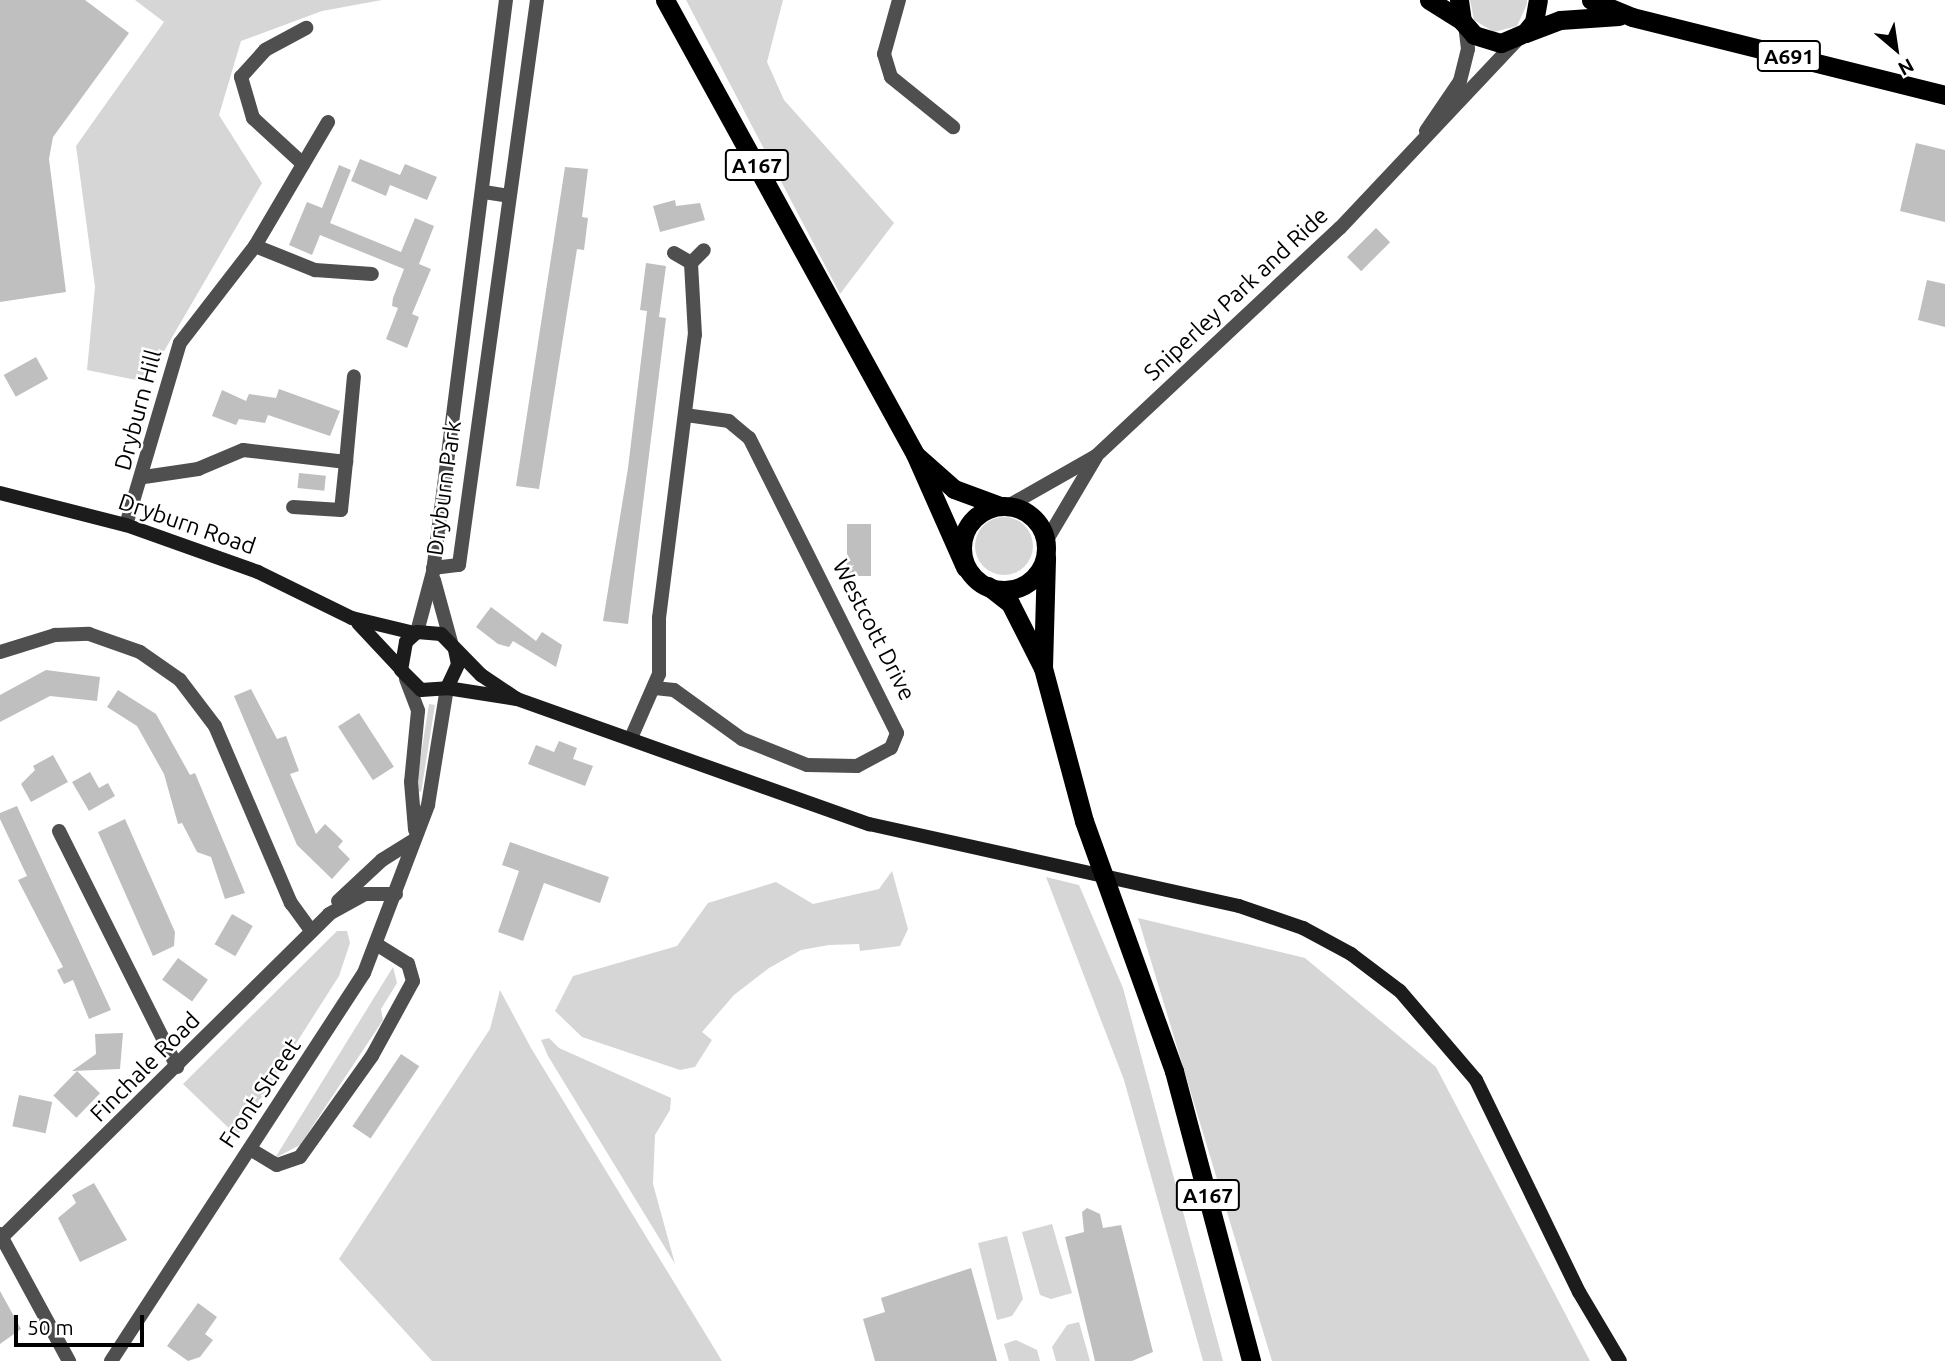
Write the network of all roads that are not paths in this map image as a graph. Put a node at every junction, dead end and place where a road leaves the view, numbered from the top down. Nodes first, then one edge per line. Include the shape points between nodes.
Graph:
1 (506, 0) edge
2 (537, 0) edge
3 (665, 0) edge
4 (899, 0) edge
5 (1429, 0) edge
6 (1458, 0) edge
7 (1538, 0) edge
8 (1591, 0) edge
9 (1632, 16) junction
10 (1464, 23) junction
11 (306, 28) dead end
12 (1522, 35) junction
13 (1945, 95) edge
14 (328, 122) dead end
15 (953, 127) dead end
16 (1403, 163) junction
17 (303, 164) junction
18 (484, 192) junction
19 (509, 196) junction
20 (255, 246) junction
21 (705, 250) dead end
22 (674, 253) dead end
23 (691, 263) junction
24 (372, 274) dead end
25 (354, 376) dead end
26 (456, 389) junction
27 (481, 392) junction
28 (686, 415) junction
29 (915, 454) junction
30 (1097, 456) junction
31 (346, 462) junction
32 (144, 477) junction
33 (0, 493) edge
34 (1004, 506) junction
35 (293, 507) dead end
36 (126, 525) junction
37 (1046, 546) junction
38 (965, 567) junction
39 (433, 570) junction
40 (988, 586) junction
41 (352, 618) junction
42 (415, 633) junction
43 (453, 645) junction
44 (0, 652) edge
45 (1043, 668) junction
46 (404, 674) junction
47 (447, 688) junction
48 (655, 688) junction
49 (517, 699) junction
50 (631, 737) junction
51 (59, 831) dead end
52 (414, 838) junction
53 (396, 894) junction
54 (315, 927) junction
55 (377, 945) junction
56 (177, 1067) junction
57 (250, 1149) junction
58 (0, 1237) edge
59 (68, 1358) edge
60 (111, 1361) edge
61 (1251, 1361) edge
62 (1620, 1361) edge

1 - 18 street, Dryburn Park
2 - 19 street, Dryburn Park
3 - 29 highway, A167
4 - 15 street via 886,64 899,85
5 - 10 highway
6 - 10 highway
7 - 12 highway via 1534,22
8 - 9 highway, A691
9 - 12 highway, A691 via 1560,20
9 - 13 highway, A691
10 - 12 highway via 1486,41
10 - 16 street via 1468,49 1460,81
11 - 17 street via 265,50 241,77 253,118
12 - 16 street
14 - 17 street, Dryburn Hill
16 - 30 street, Sniperley Park and Ride
17 - 20 street, Dryburn Hill
18 - 19 street
18 - 26 street, Dryburn Park
19 - 27 street, Dryburn Park
20 - 24 street via 315,270
20 - 32 street, Dryburn Hill via 180,343
21 - 23 street
22 - 23 street
23 - 28 street via 695,335
25 - 31 street
26 - 27 street, Dryburn Park
26 - 39 street, Dryburn Park
27 - 39 street, Dryburn Park via 459,565
28 - 48 street
28 - 48 street, Westcott Drive via 729,422 749,438 897,733 891,748 857,766 807,765 742,739 674,690
29 - 34 highway, A167 via 954,489
29 - 38 highway, A167
30 - 34 street
30 - 37 street
31 - 32 street via 243,450 198,469
31 - 35 street via 341,510
32 - 36 street, Dryburn Hill
33 - 36 main road, Dryburn Road
34 - 37 highway via 1034,518
34 - 38 highway via 972,519 961,551
36 - 41 main road, Dryburn Road via 258,572
37 - 40 highway via 1031,580 1011,589
37 - 45 highway, A167
38 - 40 highway
39 - 42 street, Dryburn Park
39 - 43 street, Dryburn Park
40 - 45 highway, A167 via 1010,603
41 - 42 main road, Dryburn Road
41 - 46 main road, Dryburn Road
42 - 43 main road via 435,633
42 - 46 main road via 402,653
43 - 47 main road via 458,664
43 - 49 main road via 481,675
44 - 54 street via 44,637 89,634 140,652 180,680 215,726 291,904
45 - 61 highway, A167 via 1084,821 1174,1071
46 - 47 main road via 421,690
46 - 52 street, Front Street via 418,711 411,782
47 - 49 main road
47 - 52 street, Front Street via 430,797
48 - 50 street
49 - 50 main road
50 - 62 main road via 869,824 1239,906 1303,928 1351,954 1400,991 1476,1080 1579,1292
51 - 56 street
52 - 53 street, Front Street
52 - 54 street, Finchale Road via 367,873
53 - 54 street, Finchale Road via 355,897
53 - 55 street, Front Street
54 - 56 street, Finchale Road
55 - 57 street, Front Street via 340,1016
55 - 57 street via 408,964 413,981 372,1056 300,1157 277,1165
56 - 58 street, Finchale Road
57 - 60 street, Front Street
58 - 59 street

